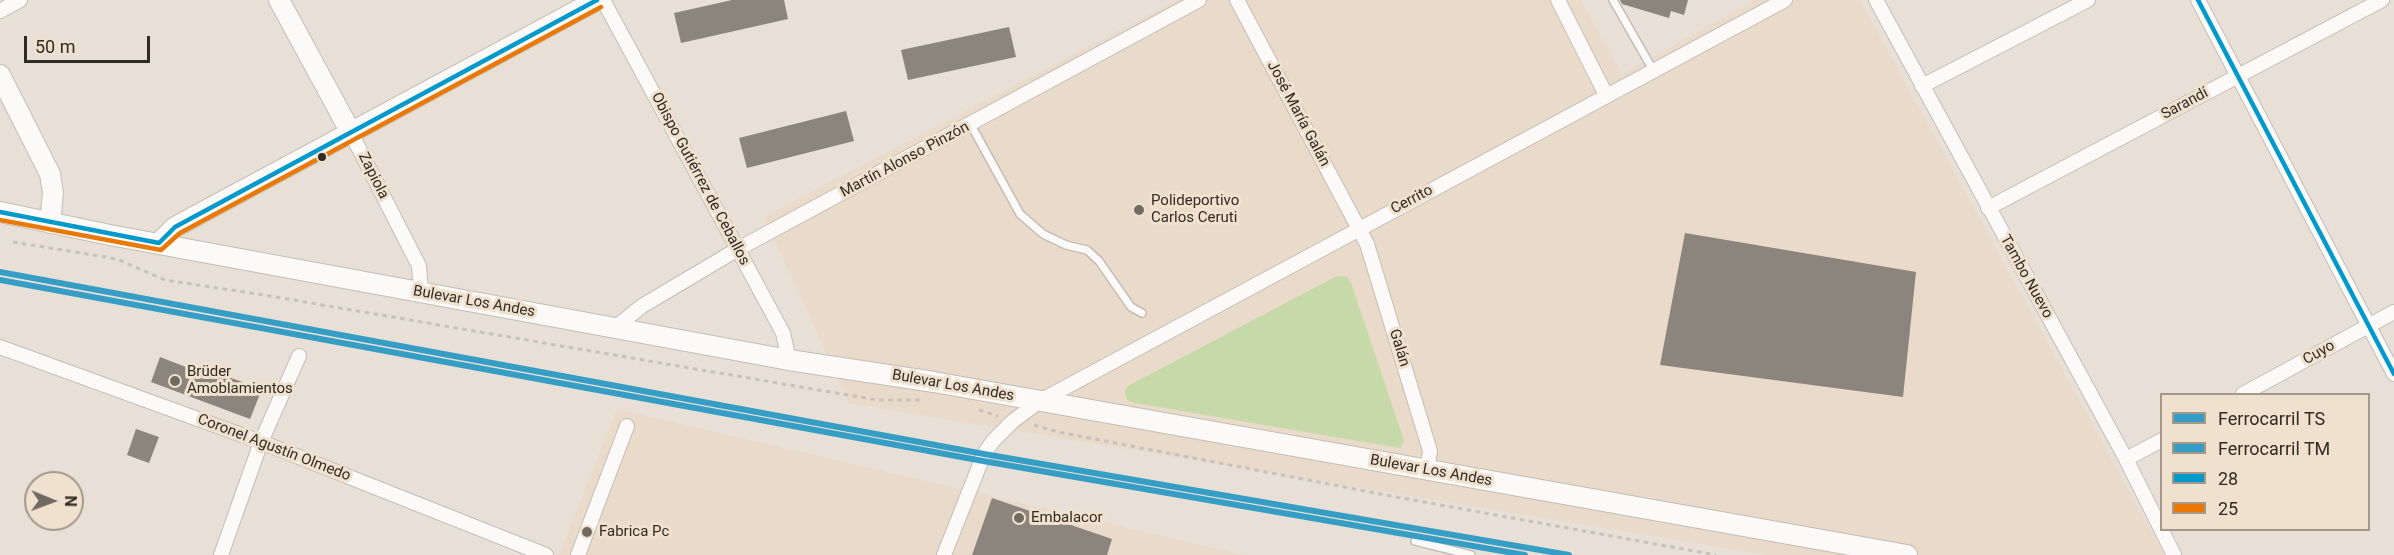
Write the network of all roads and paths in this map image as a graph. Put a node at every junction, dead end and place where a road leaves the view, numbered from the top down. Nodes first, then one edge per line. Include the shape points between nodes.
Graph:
1 (20, 0) edge
2 (279, 0) edge
3 (597, 0) edge
4 (603, 0) edge
5 (1199, 0) edge
6 (1237, 0) edge
7 (1558, 0) edge
8 (1613, 0) edge
9 (1785, 0) edge
10 (1876, 0) edge
11 (2088, 0) edge
12 (2198, 0) edge
13 (2382, 0) edge
14 (0, 11) edge
15 (1653, 70) junction
16 (0, 75) edge
17 (2237, 76) junction
18 (1922, 86) junction
19 (1606, 95) junction
20 (971, 125) junction
21 (350, 131) junction
22 (1988, 208) junction
23 (2, 217) edge
24 (50, 223) junction
25 (1360, 228) junction
26 (13, 242) dead end
27 (159, 243) junction
28 (738, 249) junction
29 (421, 292) junction
30 (2394, 312) edge
31 (1142, 313) dead end
32 (2367, 326) junction
33 (616, 327) junction
34 (0, 346) edge
35 (299, 356) dead end
36 (789, 360) junction
37 (2394, 374) edge
38 (2245, 393) edge
39 (926, 400) dead end
40 (1040, 401) junction
41 (970, 408) dead end
42 (1013, 422) junction
43 (627, 426) dead end
44 (2160, 441) edge
45 (261, 442) junction
46 (2126, 459) junction
47 (1427, 470) junction
48 (2160, 527) edge
49 (2162, 531) edge
50 (1415, 541) dead end
51 (1456, 554) edge
52 (221, 555) edge
53 (546, 555) edge
54 (578, 555) edge
55 (944, 555) edge
56 (1471, 555) edge
57 (1716, 555) edge
58 (1907, 555) edge
59 (2174, 555) edge

1 - 14 street
2 - 21 main road, Zapiola
3 - 21 main road
4 - 28 street, Obispo Gutiérrez de Ceballos
5 - 20 street, Martín Alonso Pinzón
6 - 25 street, José María Galán
7 - 19 street
8 - 15 lane
9 - 15 street, Cerrito
10 - 18 street, Tambo Nuevo
11 - 18 street
12 - 17 street
13 - 17 street, Sarandí
15 - 19 street, Cerrito
16 - 24 main road via 50,174
17 - 22 street, Sarandí
17 - 32 street
18 - 22 street, Tambo Nuevo
19 - 25 street, Cerrito
20 - 28 street, Martín Alonso Pinzón
20 - 31 lane via 1020,214 1043,234 1087,250 1131,307
21 - 27 main road via 175,227
21 - 29 street, Zapiola via 419,266
22 - 46 street, Tambo Nuevo
23 - 24 main road, Bulevar Los Andes
24 - 27 main road, Bulevar Los Andes
25 - 40 street, Cerrito
25 - 47 street, Galán via 1430,451
26 - 39 path via 119,260 165,280 877,400
27 - 29 main road, Bulevar Los Andes
28 - 33 street, Martín Alonso Pinzón via 642,306
28 - 36 street, Obispo Gutiérrez de Ceballos via 783,333
29 - 33 main road, Bulevar Los Andes
30 - 32 street, Cuyo
32 - 37 street
32 - 38 street, Cuyo
33 - 36 main road, Bulevar Los Andes
34 - 45 street, Coronel Agustín Olmedo
35 - 45 street
36 - 40 main road, Bulevar Los Andes
40 - 42 street, Cerrito
40 - 47 main road, Bulevar Los Andes
41 - 42 path
42 - 55 street, Cerrito via 984,454
42 - 57 path
43 - 54 street
44 - 46 street
45 - 52 street
45 - 53 street, Coronel Agustín Olmedo
46 - 48 street, Tambo Nuevo
47 - 58 main road, Bulevar Los Andes
49 - 59 street, Tambo Nuevo
50 - 51 lane
51 - 56 lane

